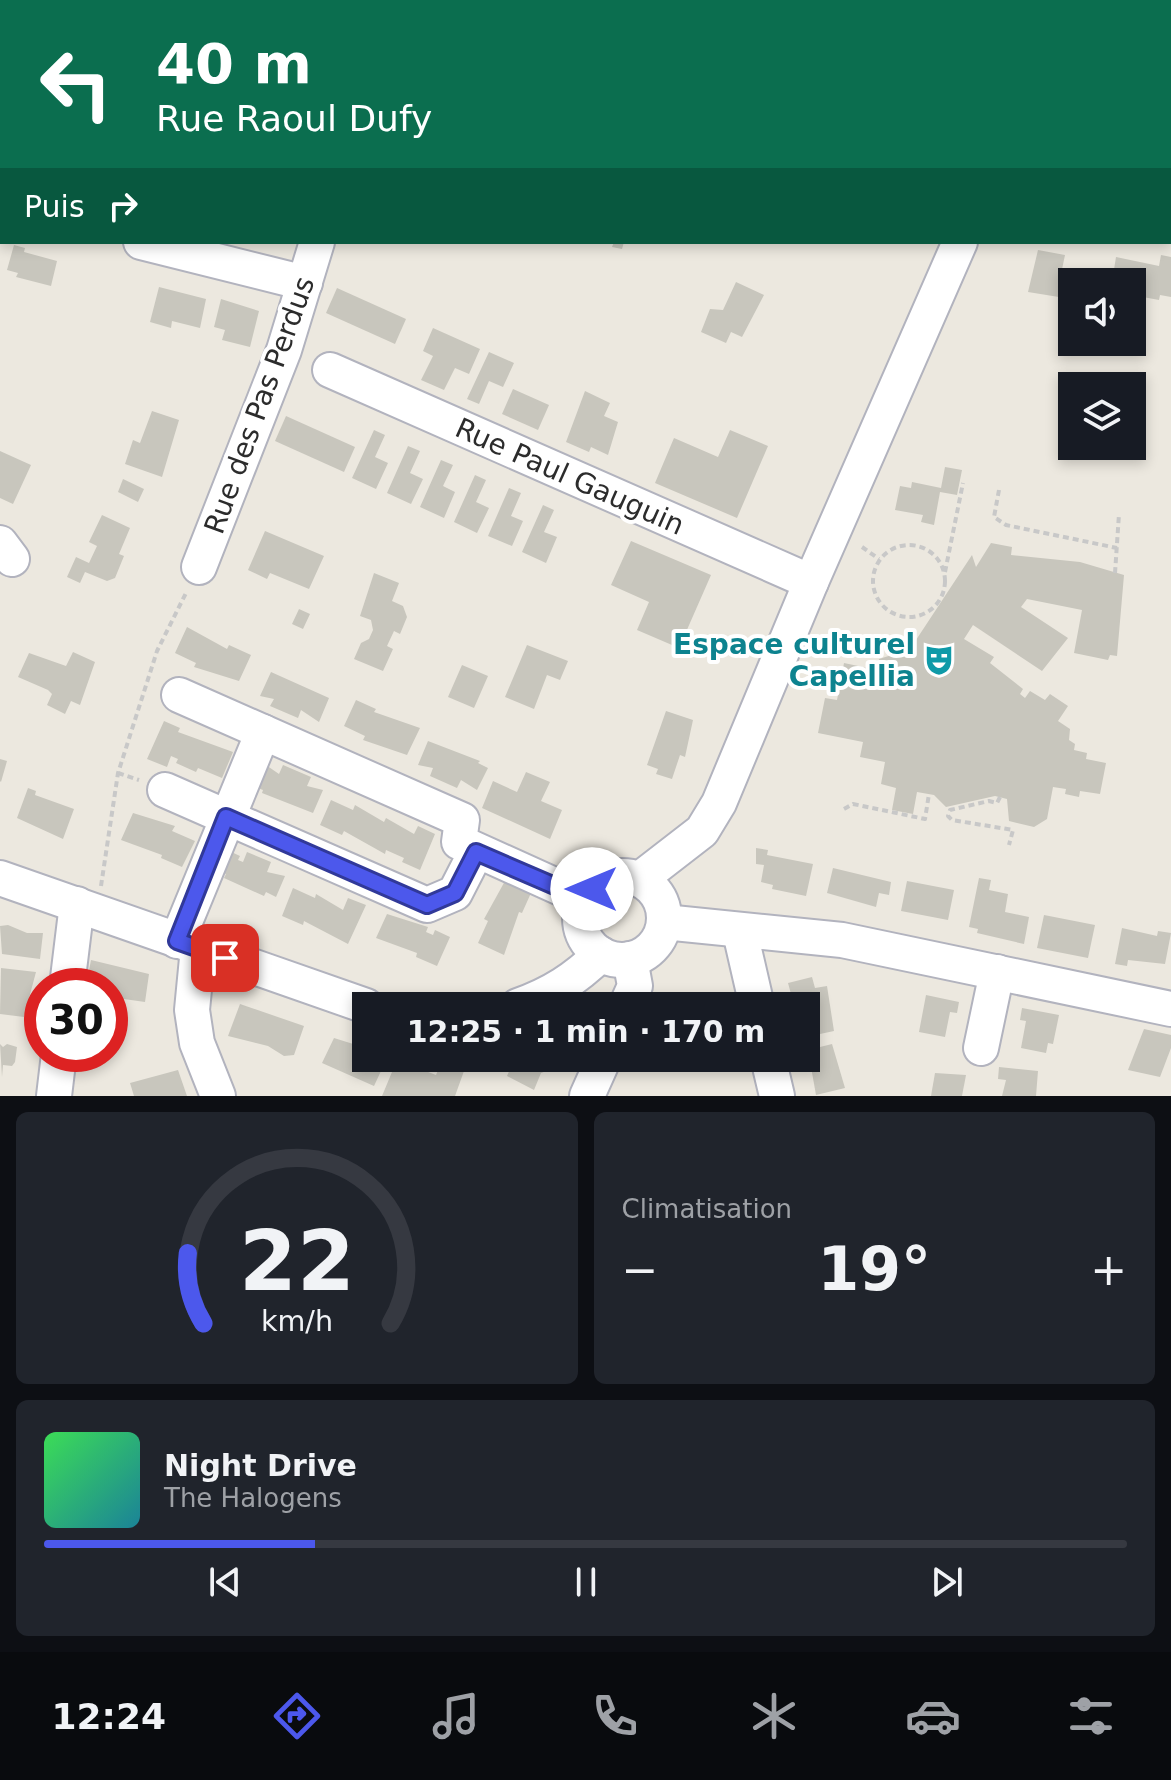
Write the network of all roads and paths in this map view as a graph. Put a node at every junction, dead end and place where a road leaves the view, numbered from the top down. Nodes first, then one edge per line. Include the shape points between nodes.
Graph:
1 (149, 244) edge
2 (316, 244) edge
3 (959, 244) edge
4 (305, 283) junction
5 (330, 370) dead end
6 (963, 483) dead end
7 (999, 490) dead end
8 (1119, 514) dead end
9 (862, 547) dead end
10 (1117, 548) junction
11 (879, 559) junction
12 (199, 567) joint
13 (1115, 573) dead end
14 (945, 574) junction
15 (811, 582) junction
16 (179, 695) dead end
17 (263, 732) junction
18 (165, 790) dead end
19 (929, 794) dead end
20 (1000, 797) dead end
21 (844, 809) dead end
22 (226, 817) junction
23 (1009, 845) dead end
24 (476, 852) junction
25 (0, 878) edge
26 (640, 879) junction
27 (585, 899) junction
28 (87, 908) junction
29 (664, 922) junction
30 (740, 932) junction
31 (188, 944) junction
32 (615, 957) junction
33 (72, 968) edge
34 (997, 972) junction
35 (553, 992) edge
36 (632, 992) edge
37 (754, 992) edge
38 (352, 1001) edge
39 (1171, 1009) edge
40 (981, 1048) dead end
41 (57, 1072) edge
42 (598, 1072) edge
43 (771, 1072) edge
44 (54, 1096) edge
45 (218, 1096) edge
46 (587, 1096) edge
47 (777, 1096) edge

1 - 4 street
2 - 4 street, Rue des Pas Perdus
3 - 15 street
4 - 12 street, Rue des Pas Perdus
5 - 15 street, Rue Paul Gauguin
6 - 14 path
7 - 10 path via 994,517 1006,525
8 - 10 path
9 - 11 path
10 - 13 path
11 - 14 path via 901,545 919,546 933,553
11 - 14 path via 872,575 874,593 884,608 901,616 919,616 934,606 944,591
12 - 28 path via 157,651 118,773
15 - 26 street via 719,803 702,831
16 - 17 street
17 - 22 street
17 - 24 street via 462,820 459,842
18 - 22 street
19 - 21 path via 925,819 853,804
20 - 23 path via 997,803 950,810 948,816 1013,830
22 - 24 street via 427,905 455,893
22 - 31 street
24 - 27 street
25 - 28 street
26 - 27 street via 614,876
26 - 29 street via 659,896
27 - 32 street via 584,936
28 - 31 street
28 - 33 street
29 - 30 street
29 - 32 street via 653,946
30 - 34 street via 842,940
30 - 37 street
31 - 38 street
31 - 45 street via 197,1043
32 - 35 street
32 - 36 street via 635,986
34 - 39 street
34 - 40 street
41 - 44 street
42 - 46 street
43 - 47 street

